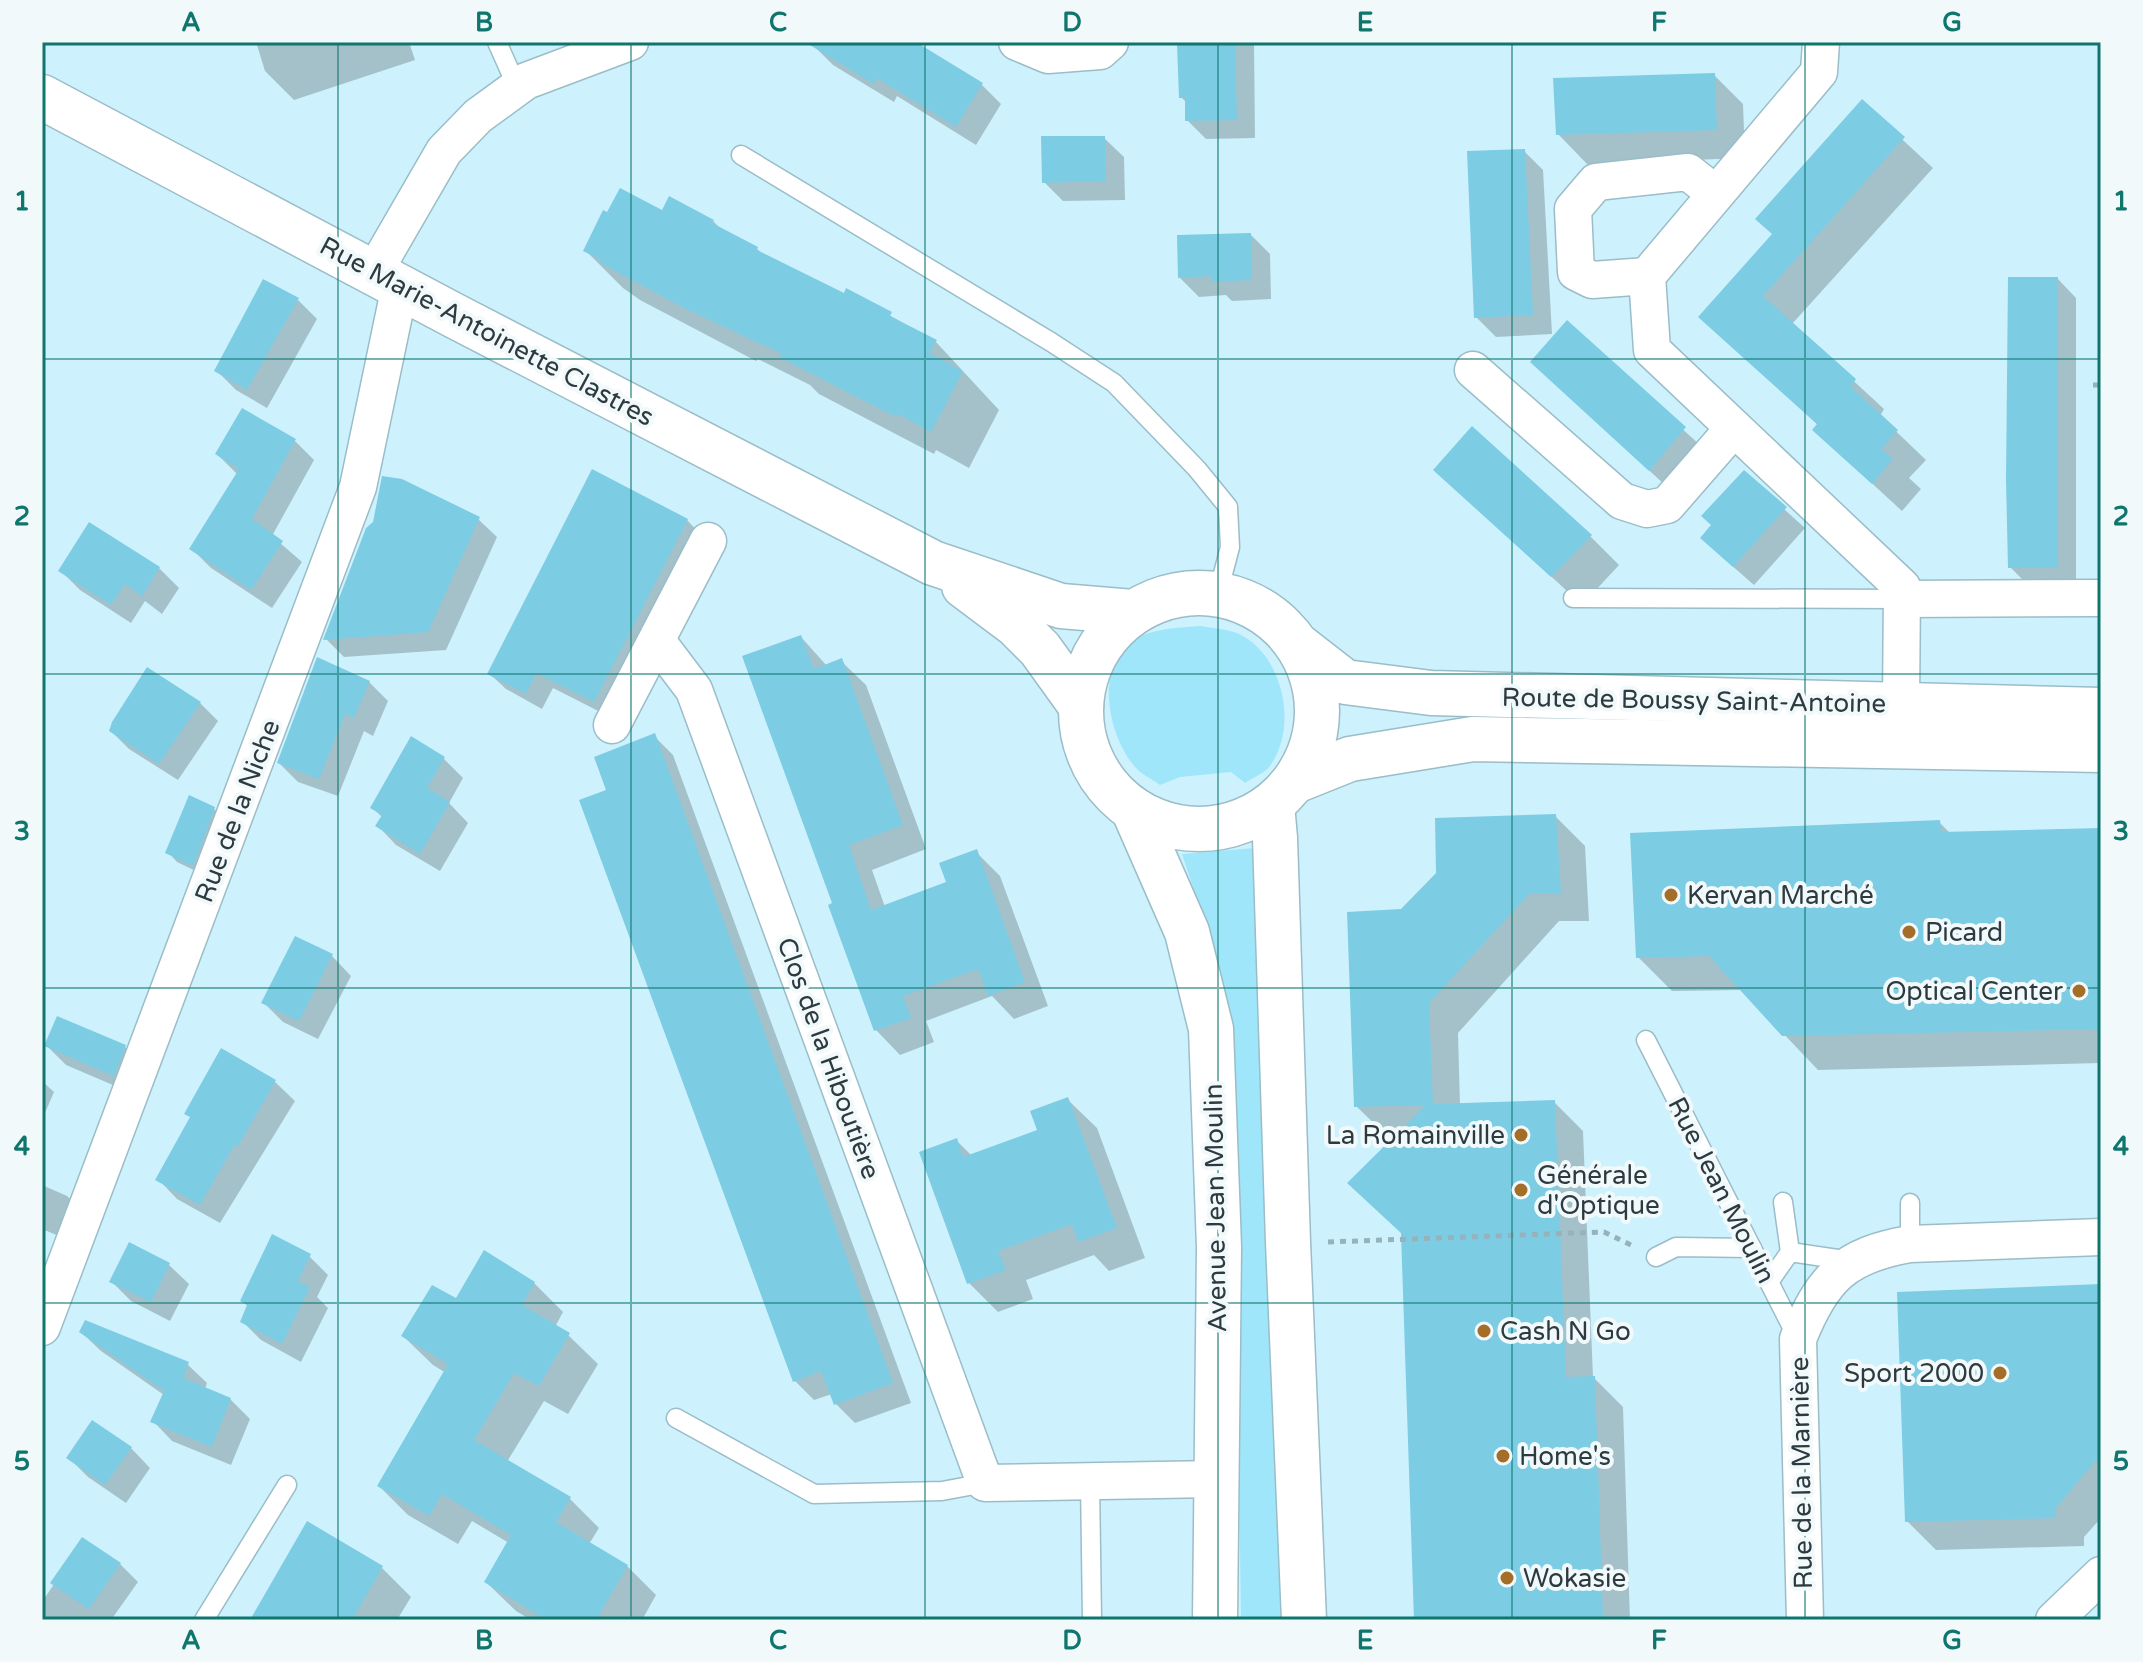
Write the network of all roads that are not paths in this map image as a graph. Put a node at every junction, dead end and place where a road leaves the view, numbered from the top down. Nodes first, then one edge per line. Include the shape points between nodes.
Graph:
1 (497, 42) edge
2 (630, 42) edge
3 (1017, 42) edge
4 (1110, 42) edge
5 (1821, 42) edge
6 (517, 87) junction
7 (42, 97) edge
8 (741, 155) dead end
9 (1716, 194) junction
10 (1647, 276) junction
11 (387, 279) junction
12 (1473, 370) dead end
13 (1734, 428) junction
14 (708, 541) dead end
15 (933, 563) junction
16 (1218, 593) junction
17 (1573, 598) dead end
18 (2101, 598) edge
19 (1902, 599) junction
20 (1133, 612) junction
21 (657, 641) junction
22 (1300, 647) junction
23 (1901, 705) junction
24 (1081, 706) junction
25 (2101, 710) edge
26 (612, 725) dead end
27 (2101, 750) edge
28 (1283, 793) junction
29 (1133, 809) junction
30 (1646, 1040) dead end
31 (1783, 1202) dead end
32 (1910, 1203) dead end
33 (2101, 1237) edge
34 (1910, 1244) junction
35 (1752, 1248) junction
36 (1790, 1252) junction
37 (1656, 1257) road end
38 (1851, 1261) junction
39 (1769, 1282) junction
40 (42, 1327) edge
41 (1798, 1339) junction
42 (676, 1418) dead end
43 (1215, 1479) junction
44 (1090, 1481) junction
45 (985, 1483) junction
46 (287, 1485) dead end
47 (2101, 1575) edge
48 (204, 1620) edge
49 (1092, 1620) edge
50 (1215, 1620) edge
51 (1304, 1620) edge
52 (1805, 1620) edge
53 (2054, 1620) edge

1 - 6 lane
2 - 6 street, Rue de la Niche
3 - 4 street via 1048,55 1100,51
5 - 9 street via 1819,72
6 - 11 street, Rue de la Niche via 444,151
7 - 11 main road, Rue Marie-Antoinette Clastres
8 - 16 lane via 1114,383 1228,507 1230,547
9 - 10 street
9 - 10 street via 1688,172 1596,182 1573,209 1576,272 1592,280
10 - 13 street via 1652,350
11 - 15 main road, Rue Marie-Antoinette Clastres
11 - 40 street, Rue de la Niche via 358,487
12 - 13 street via 1622,501 1647,509 1667,505
13 - 19 street via 1902,587
14 - 21 street
15 - 20 main road, Rue Marie-Antoinette Clastres via 1061,606
15 - 24 main road, Rue Marie-Antoinette Clastres via 1016,625
16 - 20 main road via 1160,599
16 - 22 main road via 1266,613
17 - 19 lane
18 - 19 street
19 - 23 street
20 - 24 main road via 1107,637 1088,669
21 - 26 street
21 - 45 street, Clos de la Hiboutière via 694,690
22 - 23 main road, Route de Boussy Saint-Antoine via 1345,682 1431,693
22 - 28 main road via 1318,701 1316,729 1309,756
23 - 25 main road, Route de Boussy Saint-Antoine
24 - 29 main road via 1091,760 1105,783
27 - 28 main road, Route de Boussy Saint-Antoine via 1473,739 1350,759
28 - 29 main road via 1239,822 1203,829 1166,825
28 - 51 main road via 1275,838
29 - 43 main road, Avenue Jean Moulin via 1187,932 1211,1029 1219,1247
30 - 35 lane, Rue Jean Moulin
31 - 36 lane
32 - 34 lane
33 - 34 street, Rue de la Marnière
34 - 38 street, Rue de la Marnière
35 - 37 lane via 1676,1247
35 - 39 lane, Rue Jean Moulin
36 - 38 lane
36 - 39 lane
38 - 41 street, Rue de la Marnière via 1809,1311
39 - 41 lane, Rue Jean Moulin
41 - 52 street, Rue de la Marnière
42 - 45 lane via 814,1494 942,1491
43 - 44 street
43 - 50 main road, Avenue Jean Moulin
44 - 45 street
44 - 49 lane
46 - 48 lane
47 - 53 street

